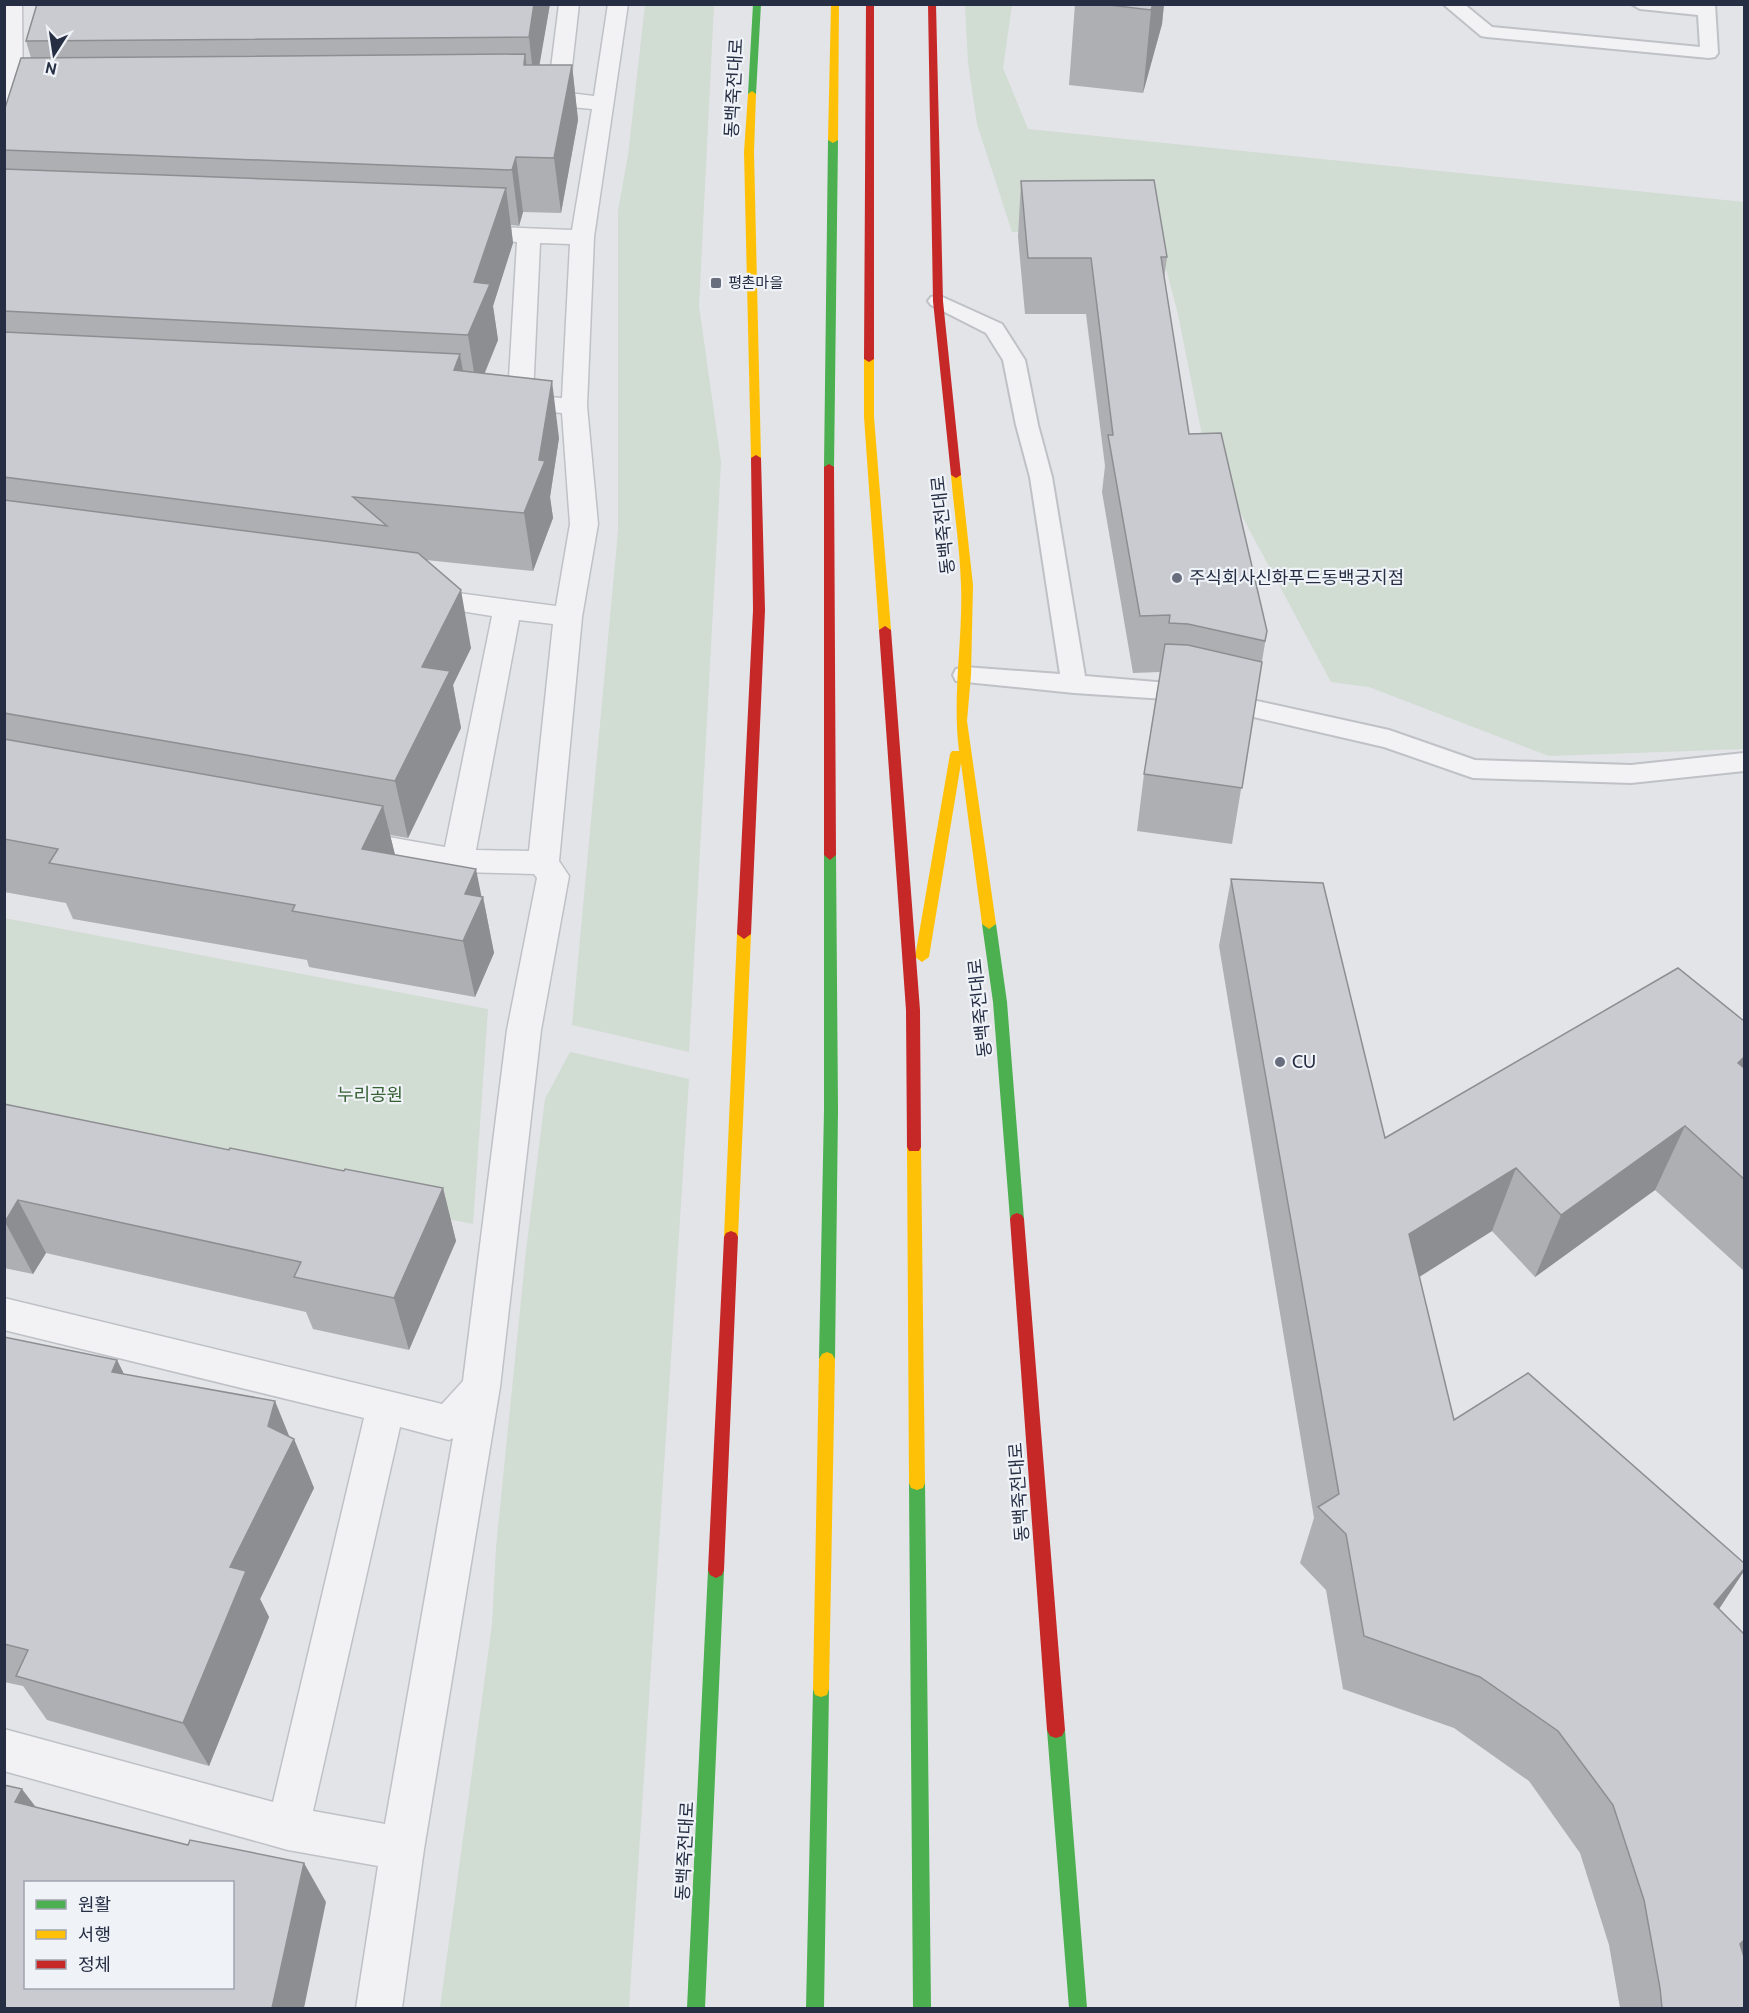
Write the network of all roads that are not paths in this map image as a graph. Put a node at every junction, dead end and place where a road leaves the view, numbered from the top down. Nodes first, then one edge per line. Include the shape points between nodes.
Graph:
1 (12, 4) edge
2 (569, 4) edge
3 (618, 4) edge
4 (757, 4) edge
5 (835, 4) edge
6 (870, 4) edge
7 (932, 4) edge
8 (1452, 4) edge
9 (1640, 4) edge
10 (1706, 8) edge
11 (523, 99) edge
12 (558, 99) junction
13 (12, 104) junction
14 (36, 104) edge
15 (604, 104) junction
16 (4, 144) edge
17 (445, 232) edge
18 (529, 235) junction
19 (582, 237) junction
20 (938, 300) junction
21 (485, 401) edge
22 (520, 403) junction
23 (574, 406) junction
24 (390, 593) edge
25 (507, 609) junction
26 (568, 617) junction
27 (965, 675) junction
28 (1074, 685) junction
29 (961, 722) junction
30 (1744, 762) edge
31 (318, 836) edge
32 (458, 861) junction
33 (543, 863) junction
34 (914, 1010) junction
35 (4, 1314) edge
36 (481, 1387) junction
37 (386, 1407) junction
38 (4, 1750) edge
39 (288, 1828) junction
40 (402, 1849) junction
41 (379, 2008) edge
42 (696, 2008) edge
43 (816, 2008) edge
44 (922, 2008) edge
45 (1077, 2008) edge

1 - 13 street
2 - 12 street
3 - 15 street
4 - 42 main road, 동백죽전대로 via 749,152 759,610
5 - 43 main road via 829,417 831,1110
6 - 34 main road via 869,417
7 - 20 main road, 동백죽전대로
8 - 10 lane via 1486,32 1709,53
9 - 10 lane
11 - 12 street
12 - 15 street
13 - 14 street
13 - 16 street
15 - 19 street
17 - 18 street
18 - 19 street
18 - 22 street
19 - 23 street
20 - 27 main road, 동백죽전대로 via 967,585
20 - 28 lane via 994,330 1014,360 1041,477
21 - 22 street
22 - 23 street
23 - 26 street via 584,524
24 - 25 street
25 - 26 street
25 - 32 street
26 - 33 street
27 - 28 lane
27 - 29 main road, 동백죽전대로
28 - 30 lane via 1180,692 1389,739 1473,769 1631,774
29 - 34 main road
29 - 45 main road, 동백죽전대로 via 1000,1002
31 - 32 street
32 - 33 street
33 - 36 street via 553,876 524,1030
34 - 44 main road
35 - 37 street
36 - 37 street via 449,1423
36 - 40 street
37 - 39 street
38 - 39 street
39 - 40 street
40 - 41 street

